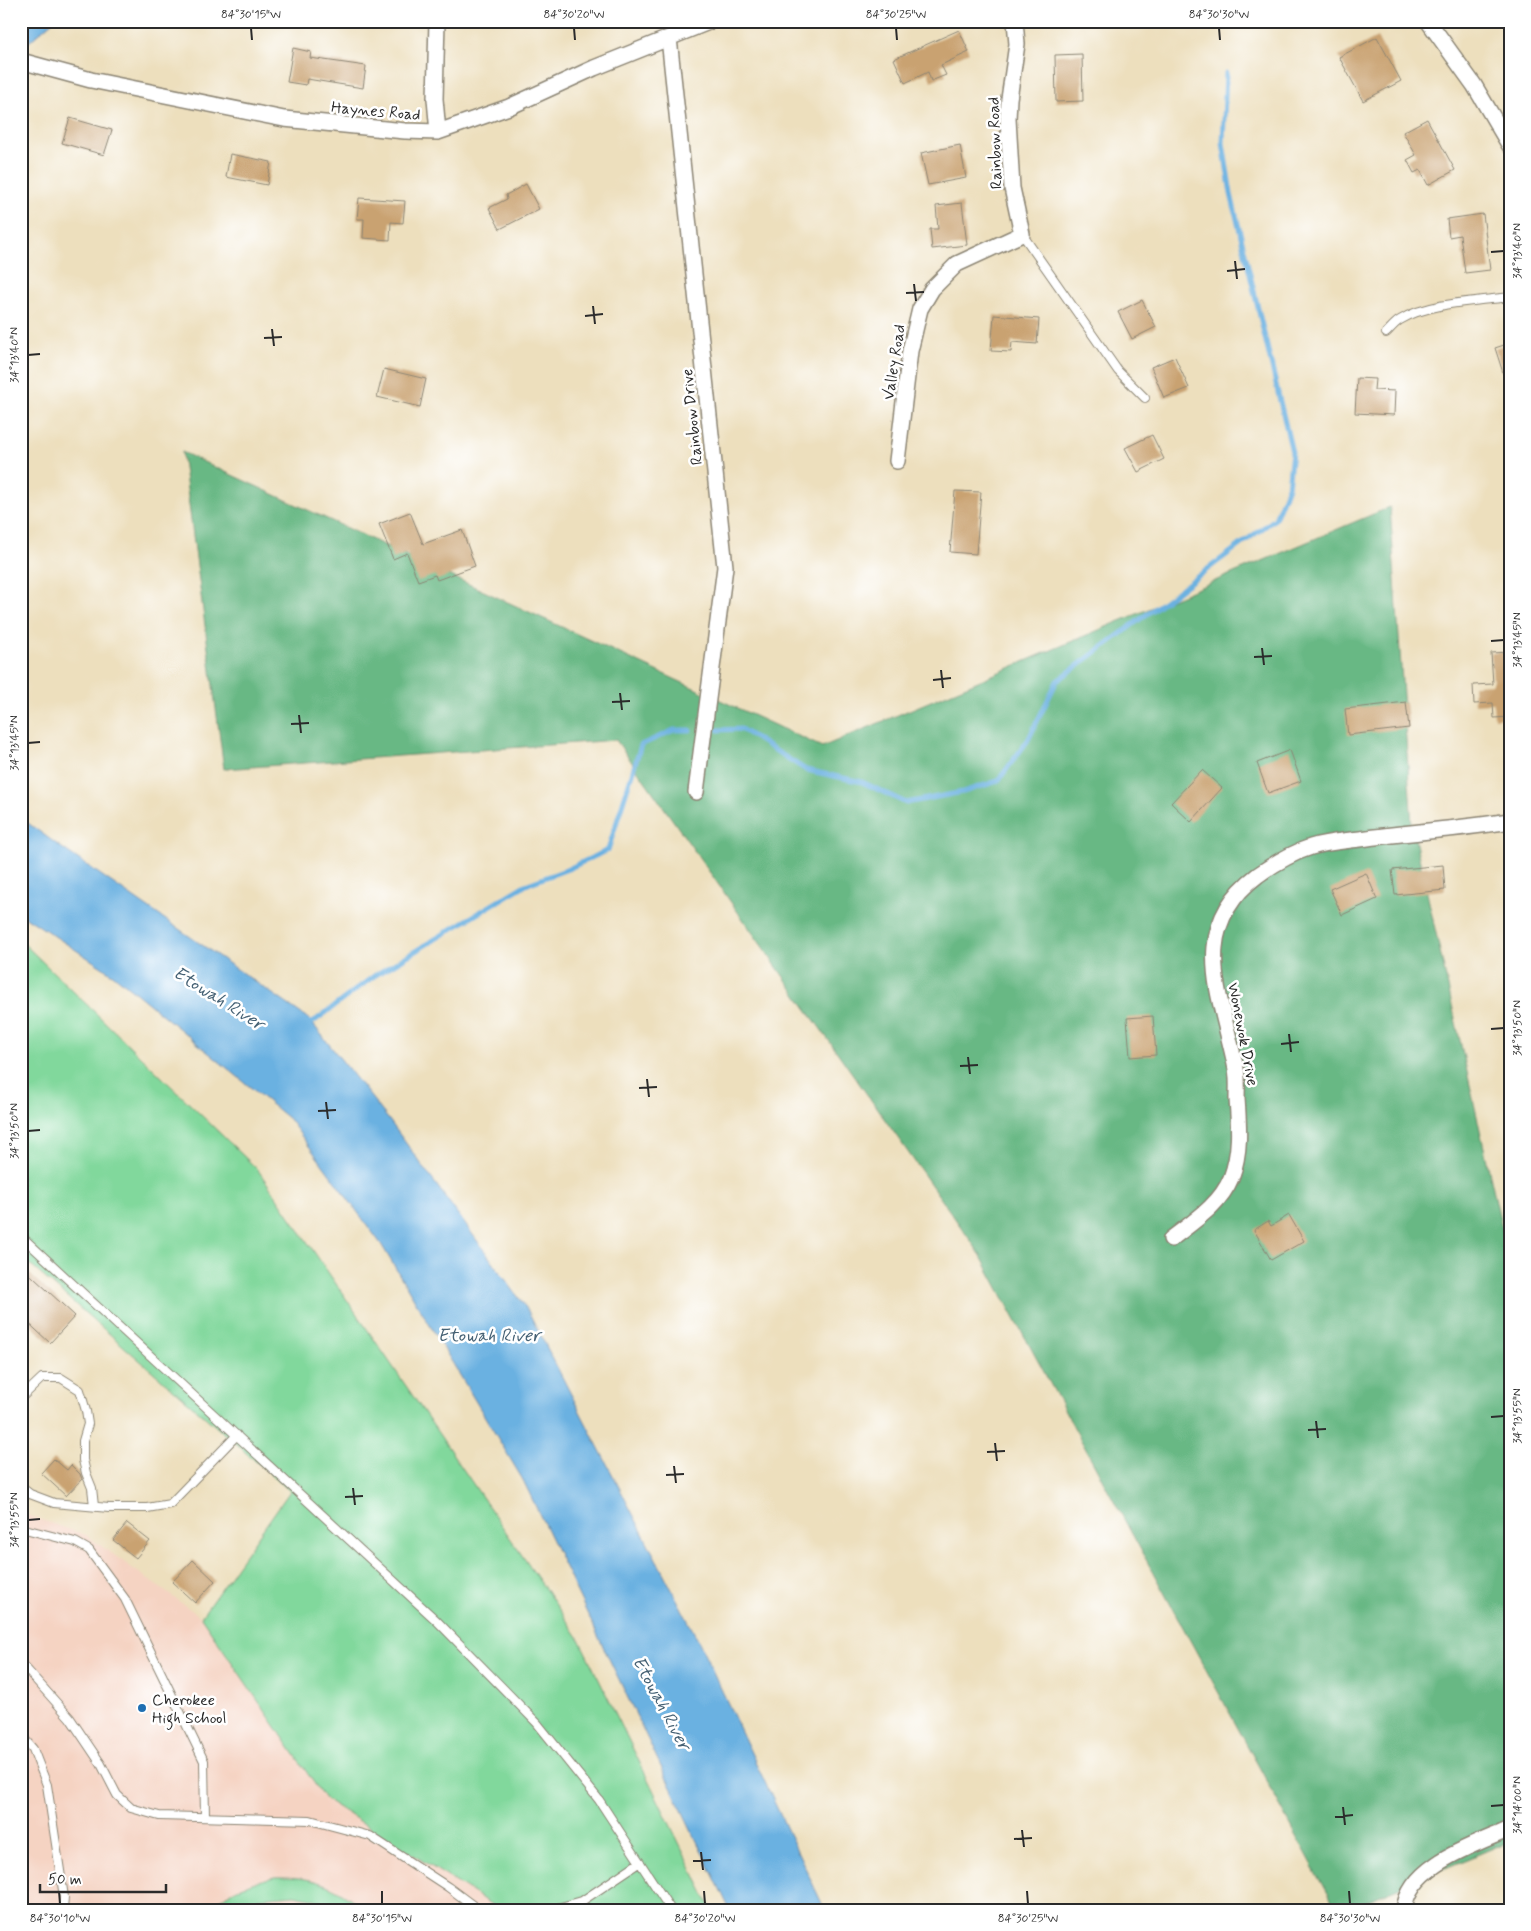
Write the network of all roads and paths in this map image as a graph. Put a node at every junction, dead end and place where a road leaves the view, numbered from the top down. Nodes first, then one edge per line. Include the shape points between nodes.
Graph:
1 (437, 21) edge
2 (712, 21) edge
3 (1015, 21) edge
4 (1428, 21) edge
5 (669, 38) junction
6 (21, 61) edge
7 (438, 132) junction
8 (1510, 146) edge
9 (1022, 234) junction
10 (1510, 297) edge
11 (1386, 333) dead end
12 (1145, 398) dead end
13 (897, 461) dead end
14 (696, 792) dead end
15 (1510, 821) edge
16 (21, 1236) edge
17 (1171, 1239) dead end
18 (21, 1398) edge
19 (237, 1435) junction
20 (21, 1487) edge
21 (94, 1506) junction
22 (21, 1528) edge
23 (21, 1663) edge
24 (21, 1735) edge
25 (205, 1817) junction
26 (1510, 1830) edge
27 (640, 1862) junction
28 (63, 1910) edge
29 (479, 1910) edge
30 (550, 1910) edge
31 (671, 1910) edge
32 (1404, 1910) edge

1 - 7 street via 435,99
2 - 5 street, Haynes Road
3 - 9 street, Rainbow Road via 1017,44 1008,119 1012,188
4 - 8 street via 1474,85
5 - 7 street, Haynes Road via 509,107
5 - 14 street, Rainbow Drive via 725,567
6 - 7 street, Haynes Road via 90,80 284,118
9 - 12 lane via 1118,371
9 - 13 street, Valley Road via 957,264 932,289 920,309 910,350
10 - 11 lane via 1414,313 1399,320
15 - 17 street, Wonewok Drive via 1313,846 1287,856 1269,868 1245,886 1227,906 1218,928 1215,949 1216,985 1236,1071 1238,1152 1231,1179 1214,1206
16 - 19 lane
18 - 21 lane via 42,1378 61,1378 80,1390 88,1424 83,1441 83,1460
19 - 21 lane via 170,1504 147,1508
19 - 27 lane via 437,1621 537,1723 599,1800
20 - 21 lane via 54,1503
22 - 25 lane via 75,1542 89,1550 125,1598 204,1761
23 - 25 lane via 70,1718 117,1795 131,1808 159,1816
24 - 28 lane via 33,1749 47,1786 64,1897
25 - 29 lane via 310,1820 370,1836
26 - 32 street via 1434,1866 1412,1888
27 - 30 lane via 582,1901
27 - 31 lane

